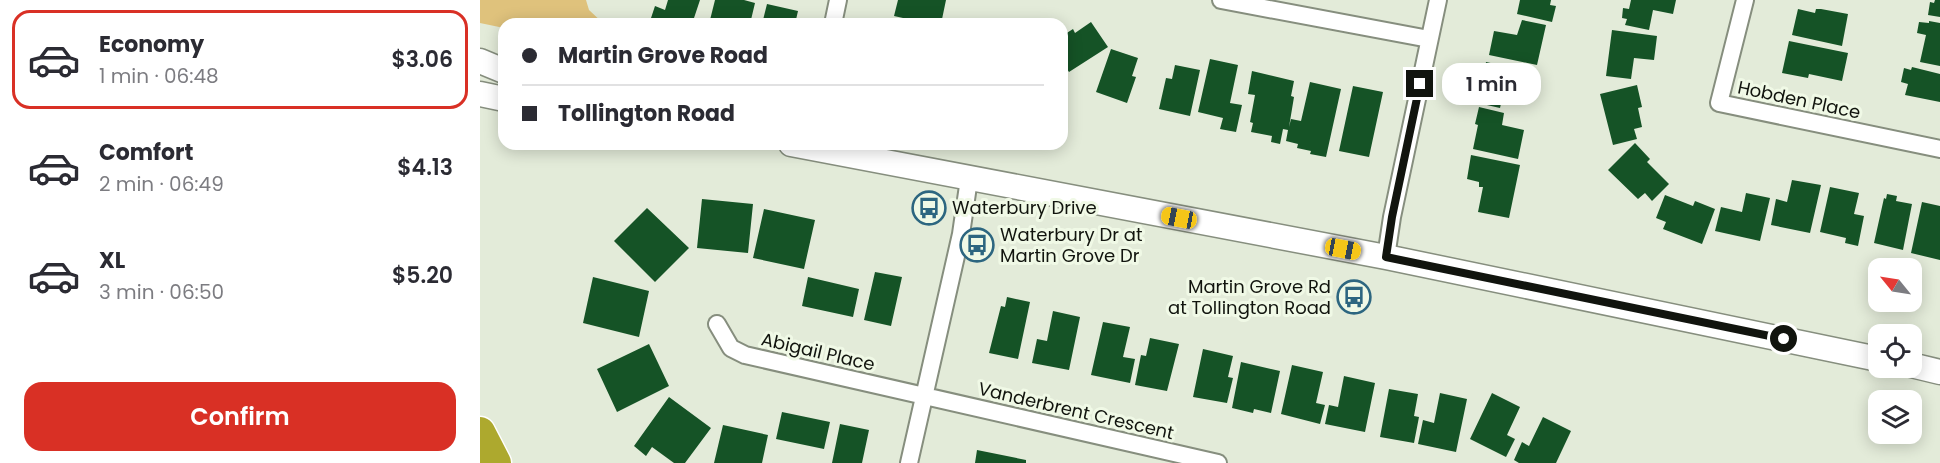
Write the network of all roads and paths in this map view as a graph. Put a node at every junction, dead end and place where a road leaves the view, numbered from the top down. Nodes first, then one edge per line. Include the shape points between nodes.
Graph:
1 (838, 0) edge
2 (1221, 0) edge
3 (1438, 0) edge
4 (1745, 0) edge
5 (834, 18) edge
6 (1429, 39) junction
7 (480, 61) edge
8 (498, 68) edge
9 (480, 94) edge
10 (498, 98) edge
11 (1940, 149) edge
12 (826, 150) edge
13 (969, 179) junction
14 (1386, 257) junction
15 (717, 324) dead end
16 (1868, 357) edge
17 (1922, 368) edge
18 (1940, 372) edge
19 (926, 394) junction
20 (480, 432) edge
21 (496, 463) edge
22 (909, 463) edge
23 (1218, 463) edge

1 - 5 street
2 - 6 street
3 - 6 street
4 - 11 street, Hobden Place via 1719,103
6 - 14 street
7 - 8 main road
9 - 10 main road
12 - 13 main road
13 - 14 main road
13 - 19 street via 964,220
14 - 16 main road
15 - 19 street, Abigail Place via 731,348 745,354
17 - 18 main road
19 - 22 street
19 - 23 street, Vanderbrent Crescent
20 - 21 highway

